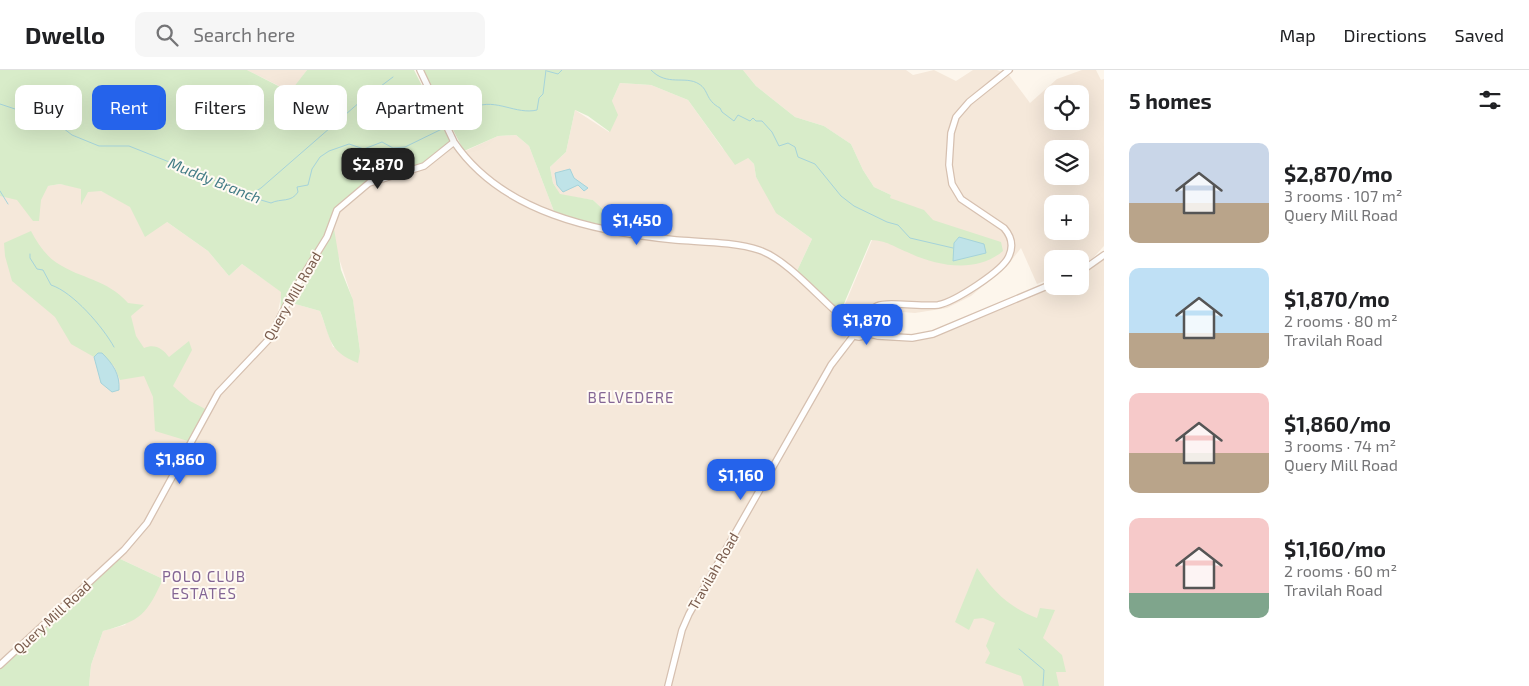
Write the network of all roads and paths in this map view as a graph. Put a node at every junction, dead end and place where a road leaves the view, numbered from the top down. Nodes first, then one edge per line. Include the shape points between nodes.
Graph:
1 (420, 70) edge
2 (1009, 70) edge
3 (454, 142) junction
4 (1104, 256) edge
5 (1089, 266) edge
6 (1044, 287) edge
7 (862, 323) junction
8 (853, 326) junction
9 (866, 333) junction
10 (854, 335) junction
11 (0, 665) edge
12 (668, 686) edge

1 - 3 street
2 - 7 street via 969,102 956,117 951,133 949,165 952,184 961,198 1009,233 1012,247 1009,258 970,290 949,302 928,306 879,305
3 - 8 street via 470,163 492,181 519,200 543,211 625,234 761,251
3 - 11 street, Query Mill Road via 424,166 383,177 361,188 337,210 327,237 269,339 218,393 141,531
4 - 5 street
6 - 9 street via 933,334 912,338
7 - 8 street
7 - 9 street via 866,326
8 - 10 street
9 - 10 street via 861,337
10 - 12 street, Travilah Road via 831,365 689,614

